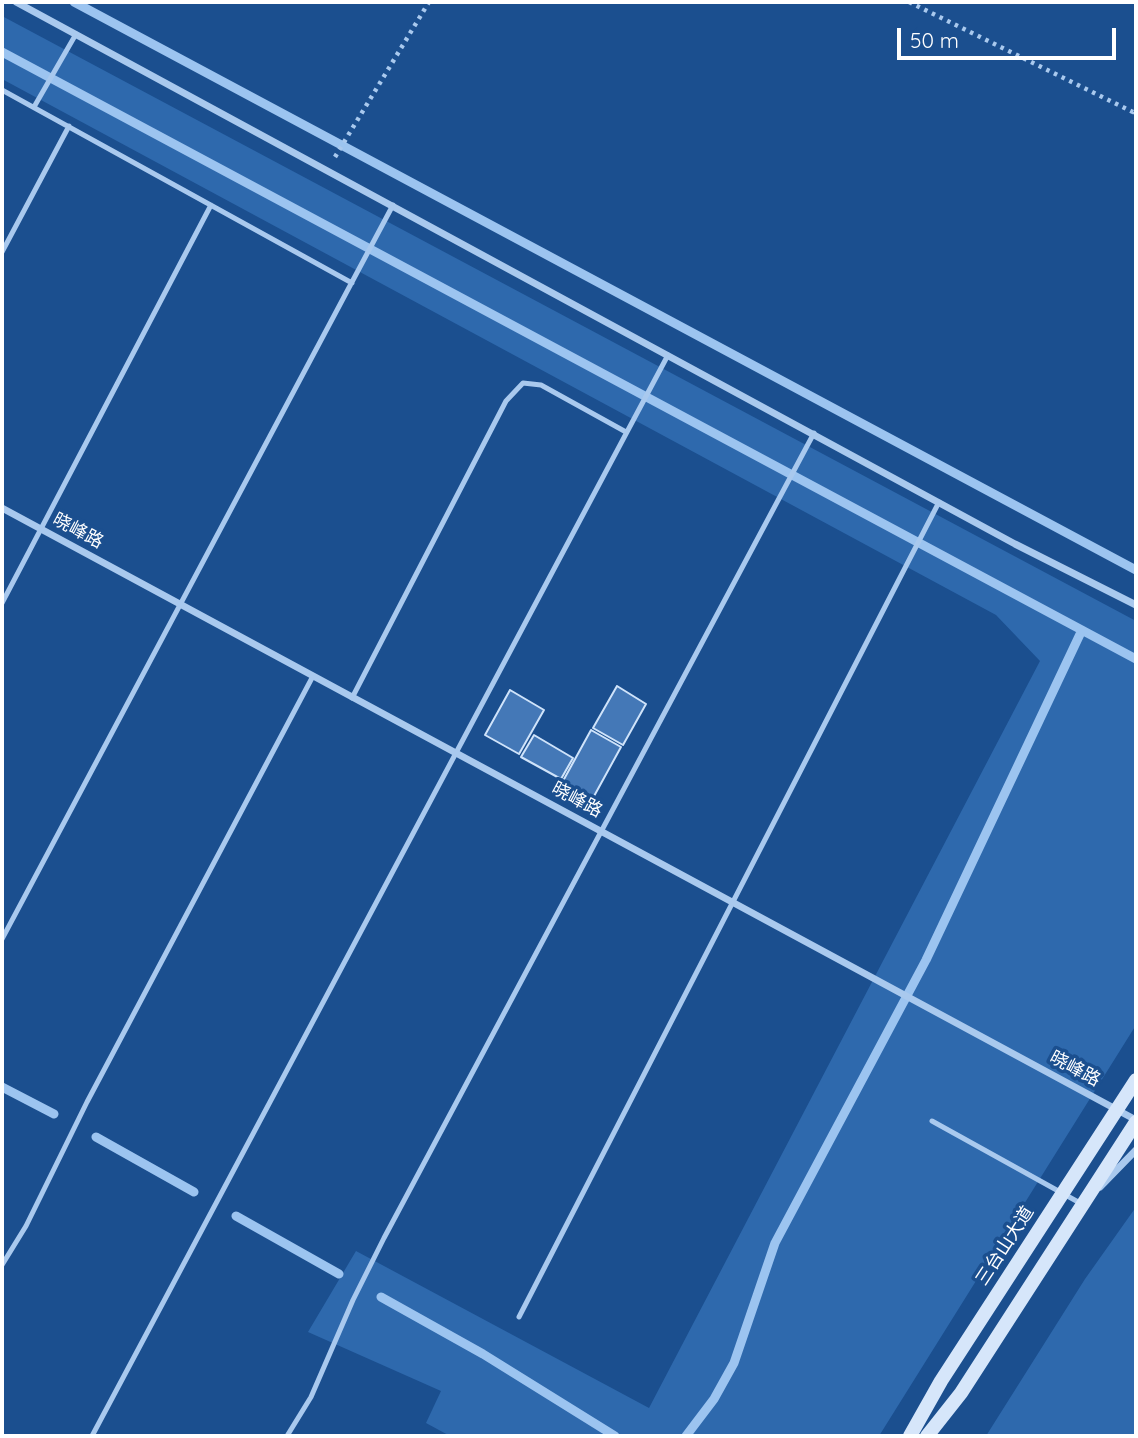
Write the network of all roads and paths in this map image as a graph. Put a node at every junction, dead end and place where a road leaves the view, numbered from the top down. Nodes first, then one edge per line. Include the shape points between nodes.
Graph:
1 (16, 2) edge
2 (429, 2) edge
3 (909, 2) edge
4 (76, 34) junction
5 (2, 90) edge
6 (34, 107) junction
7 (1136, 107) edge
8 (69, 126) junction
9 (335, 156) dead end
10 (211, 205) junction
11 (393, 205) junction
12 (2, 252) edge
13 (352, 283) junction
14 (668, 354) junction
15 (626, 432) junction
16 (814, 433) junction
17 (939, 502) junction
18 (2, 508) edge
19 (41, 529) junction
20 (2, 603) edge
21 (181, 604) junction
22 (1136, 605) edge
23 (313, 676) junction
24 (352, 698) junction
25 (456, 752) junction
26 (601, 831) junction
27 (733, 902) junction
28 (2, 939) edge
29 (1136, 1080) edge
30 (1117, 1110) junction
31 (932, 1121) dead end
32 (1136, 1121) edge
33 (1136, 1150) edge
34 (1062, 1193) junction
35 (1083, 1205) junction
36 (2, 1265) edge
37 (519, 1317) dead end
38 (92, 1436) edge
39 (287, 1436) edge
40 (910, 1436) edge
41 (927, 1436) edge

1 - 4 street
2 - 9 path
3 - 7 path via 1133,112
4 - 6 lane
4 - 11 street
5 - 6 lane
6 - 8 lane
8 - 10 lane
8 - 12 lane
10 - 13 lane
10 - 19 lane
11 - 13 lane
11 - 14 street
13 - 21 lane
14 - 15 lane
14 - 16 street
15 - 24 lane via 541,385 523,383 506,401
15 - 25 lane
16 - 17 street
16 - 26 lane
17 - 22 street
17 - 27 lane
18 - 19 street, 晓峰路
19 - 20 lane
19 - 21 street, 晓峰路
21 - 23 street, 晓峰路
21 - 28 lane
23 - 24 street, 晓峰路
23 - 36 lane
24 - 25 street, 晓峰路
25 - 26 street, 晓峰路
25 - 38 lane
26 - 27 street, 晓峰路
26 - 39 lane via 384,1238 311,1397
27 - 30 street, 晓峰路
27 - 37 lane
29 - 30 main road, 三台山大道
30 - 32 street, 晓峰路
30 - 34 main road, 三台山大道
31 - 34 lane
32 - 35 main road
33 - 35 street
34 - 35 lane
34 - 40 main road, 三台山大道
35 - 41 main road via 961,1393

